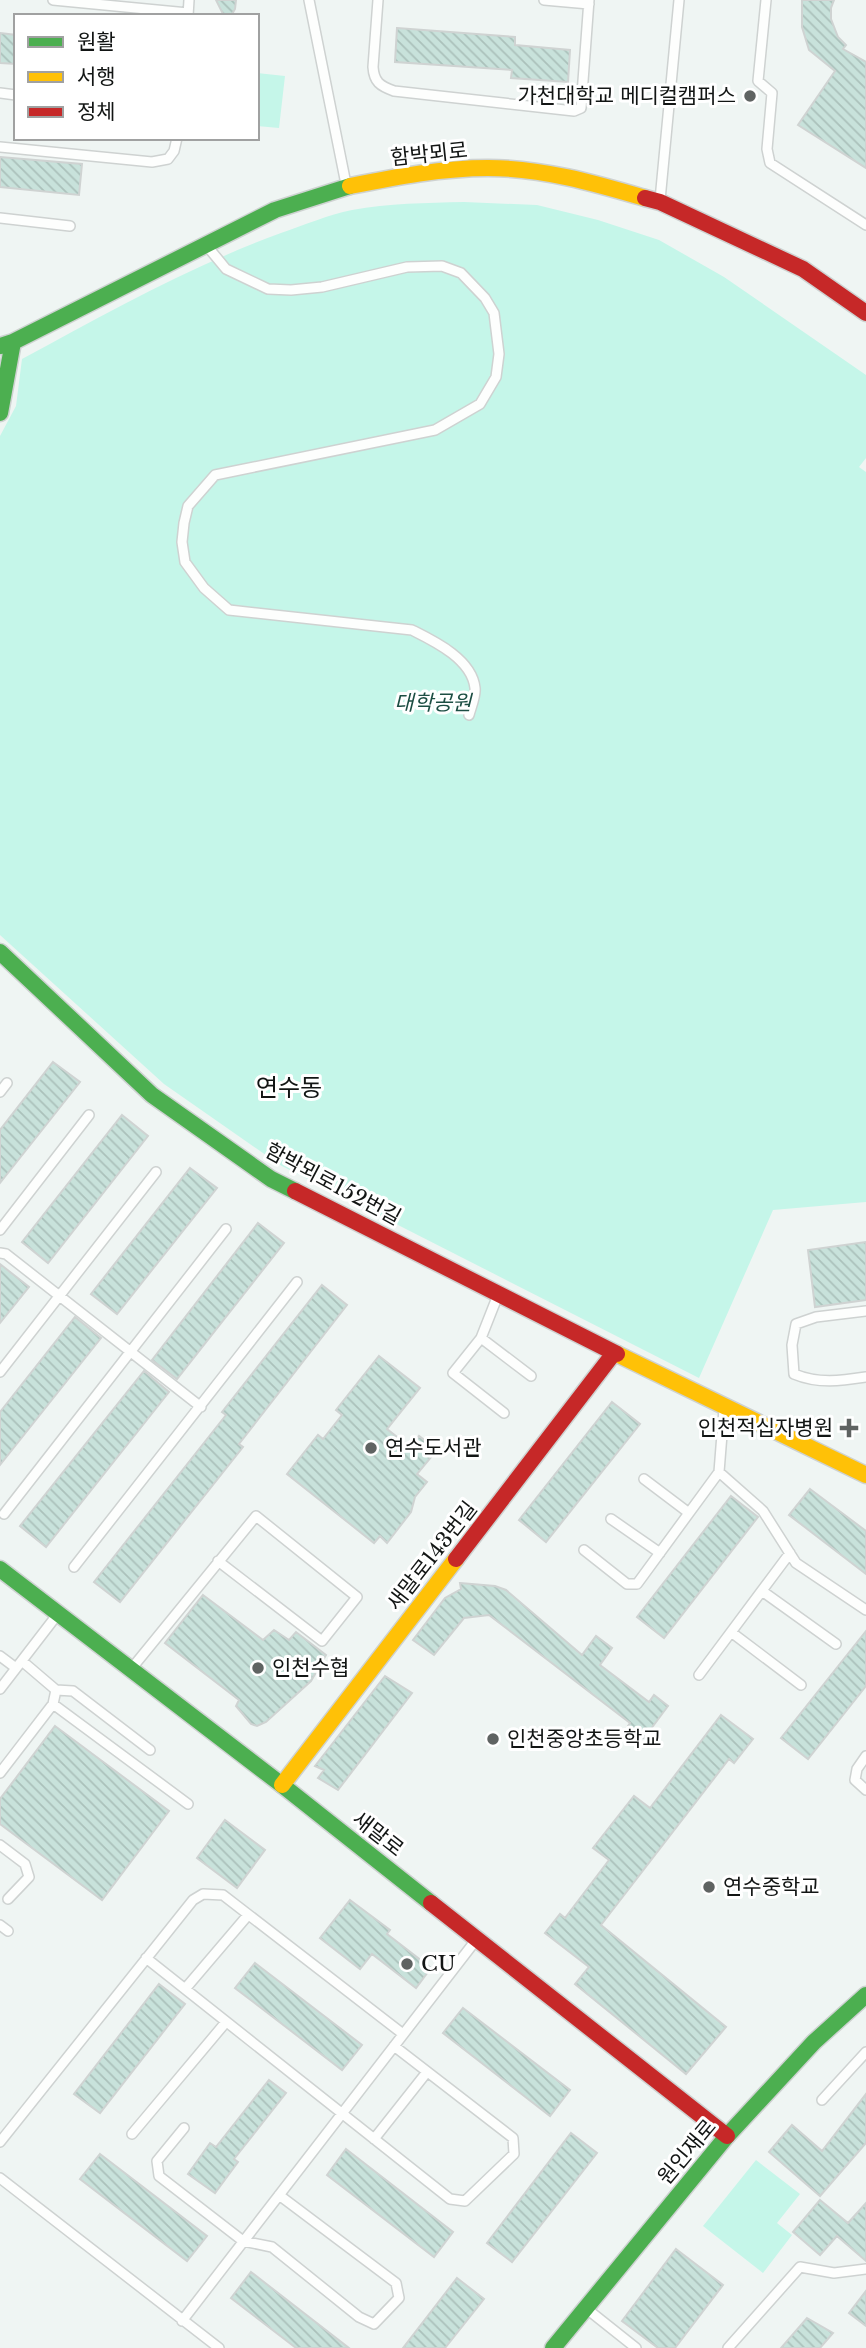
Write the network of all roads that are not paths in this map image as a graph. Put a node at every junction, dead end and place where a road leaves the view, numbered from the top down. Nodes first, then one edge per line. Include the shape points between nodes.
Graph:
1 (53, 0) edge
2 (189, 0) edge
3 (309, 0) edge
4 (378, 0) edge
5 (544, 0) edge
6 (679, 0) edge
7 (765, 0) edge
8 (589, 2) edge
9 (188, 14) edge
10 (177, 140) edge
11 (0, 147) edge
12 (346, 187) junction
13 (660, 202) junction
14 (0, 218) edge
15 (866, 225) edge
16 (70, 226) dead end
17 (206, 245) junction
18 (866, 313) edge
19 (6, 344) edge
20 (0, 413) edge
21 (469, 715) dead end
22 (0, 952) edge
23 (7, 1083) dead end
24 (0, 1092) edge
25 (89, 1115) dead end
26 (156, 1172) dead end
27 (226, 1229) dead end
28 (0, 1230) edge
29 (0, 1253) edge
30 (297, 1282) dead end
31 (498, 1294) junction
32 (59, 1296) junction
33 (866, 1311) edge
34 (481, 1338) junction
35 (130, 1351) junction
36 (614, 1353) junction
37 (0, 1372) edge
38 (531, 1376) dead end
39 (866, 1377) edge
40 (724, 1406) junction
41 (201, 1407) junction
42 (504, 1413) dead end
43 (719, 1472) junction
44 (866, 1475) edge
45 (644, 1479) dead end
46 (689, 1513) junction
47 (4, 1514) dead end
48 (611, 1519) dead end
49 (584, 1550) dead end
50 (660, 1553) junction
51 (790, 1553) junction
52 (218, 1561) junction
53 (74, 1567) dead end
54 (0, 1569) edge
55 (762, 1591) junction
56 (866, 1610) edge
57 (58, 1614) junction
58 (731, 1632) junction
59 (836, 1644) dead end
60 (0, 1656) edge
61 (19, 1664) junction
62 (131, 1669) junction
63 (699, 1675) dead end
64 (801, 1685) dead end
65 (0, 1689) edge
66 (56, 1690) junction
67 (53, 1704) junction
68 (150, 1750) dead end
69 (866, 1756) edge
70 (0, 1773) edge
71 (282, 1785) junction
72 (866, 1790) edge
73 (188, 1804) dead end
74 (0, 1845) edge
75 (8, 1899) dead end
76 (248, 1915) junction
77 (477, 1938) junction
78 (146, 1958) junction
79 (185, 1989) junction
80 (866, 1995) edge
81 (226, 2021) junction
82 (403, 2034) junction
83 (394, 2046) junction
84 (866, 2052) edge
85 (428, 2072) junction
86 (822, 2100) dead end
87 (342, 2113) junction
88 (184, 2128) dead end
89 (132, 2134) dead end
90 (727, 2136) junction
91 (374, 2138) junction
92 (0, 2142) edge
93 (0, 2178) edge
94 (279, 2195) junction
95 (243, 2241) junction
96 (866, 2269) edge
97 (586, 2308) junction
98 (182, 2320) junction
99 (219, 2348) edge
100 (553, 2348) edge
101 (636, 2348) edge
102 (728, 2348) edge

1 - 9 lane
2 - 9 lane
3 - 12 lane
4 - 8 lane via 373,78 382,87 574,111 581,107
5 - 8 lane
6 - 13 lane
7 - 15 lane via 758,81 772,93 770,163
10 - 11 lane via 168,159 152,162
12 - 13 street, 함박뫼로 via 419,173 489,169 576,178
12 - 17 street, 함박뫼로 via 275,210
13 - 18 street, 함박뫼로 via 803,269
14 - 16 lane
17 - 19 street, 함박뫼로
17 - 21 lane via 226,269 268,289 321,287 377,273 442,267 461,273 494,313 499,354 496,377 480,404 435,430 215,475 188,506 182,542 185,562 204,588 229,610 412,629 438,643 470,672 475,689
19 - 20 street
22 - 31 street, 함박뫼로152번길 via 152,1095 271,1179
23 - 24 lane
25 - 28 lane
26 - 32 lane
27 - 35 lane
29 - 32 lane
30 - 41 lane
31 - 34 lane
31 - 36 street, 함박뫼로152번길
32 - 35 lane
32 - 37 lane
33 - 39 lane via 796,1324 792,1345 794,1374 809,1381
34 - 38 lane
34 - 42 lane via 453,1373
35 - 41 lane
35 - 47 lane
36 - 40 street, 함박뫼로152번길
36 - 71 street, 새말로143번길
40 - 43 lane
40 - 44 street, 함박뫼로152번길
41 - 53 lane
43 - 46 lane
43 - 51 lane via 763,1511
45 - 46 lane
46 - 50 lane
48 - 50 lane
49 - 50 lane via 627,1584 638,1584
51 - 55 lane
51 - 56 lane via 796,1563
52 - 52 lane via 256,1516 357,1597 322,1642
52 - 62 lane
54 - 57 street, 새말로
55 - 58 lane
55 - 59 lane
57 - 61 lane
57 - 62 street, 새말로
58 - 63 lane
58 - 64 lane
60 - 61 lane
61 - 65 lane
61 - 66 lane
62 - 71 street, 새말로
66 - 67 lane
66 - 68 lane via 73,1692
67 - 70 lane
67 - 73 lane
69 - 72 lane via 855,1780
71 - 77 street, 새말로
74 - 75 lane via 25,1864 29,1877
76 - 78 lane via 223,1895 203,1894
76 - 79 lane
76 - 82 lane
77 - 82 lane
77 - 90 street, 새말로
78 - 79 lane
78 - 92 lane
79 - 81 lane
80 - 90 street, 원인재로 via 814,2042
81 - 87 lane
81 - 89 lane
82 - 83 lane
83 - 85 lane
83 - 87 lane
84 - 86 lane
85 - 91 lane
85 - 91 lane via 513,2138 514,2154 465,2201 450,2199
87 - 91 lane
87 - 94 lane
88 - 95 lane via 157,2161 159,2176
90 - 97 street, 원인재로
93 - 98 lane
94 - 95 lane
94 - 95 lane via 396,2283 399,2298 374,2324 272,2248
95 - 98 lane
96 - 102 lane via 834,2273 800,2267
97 - 100 street, 원인재로
97 - 101 lane
98 - 99 lane

